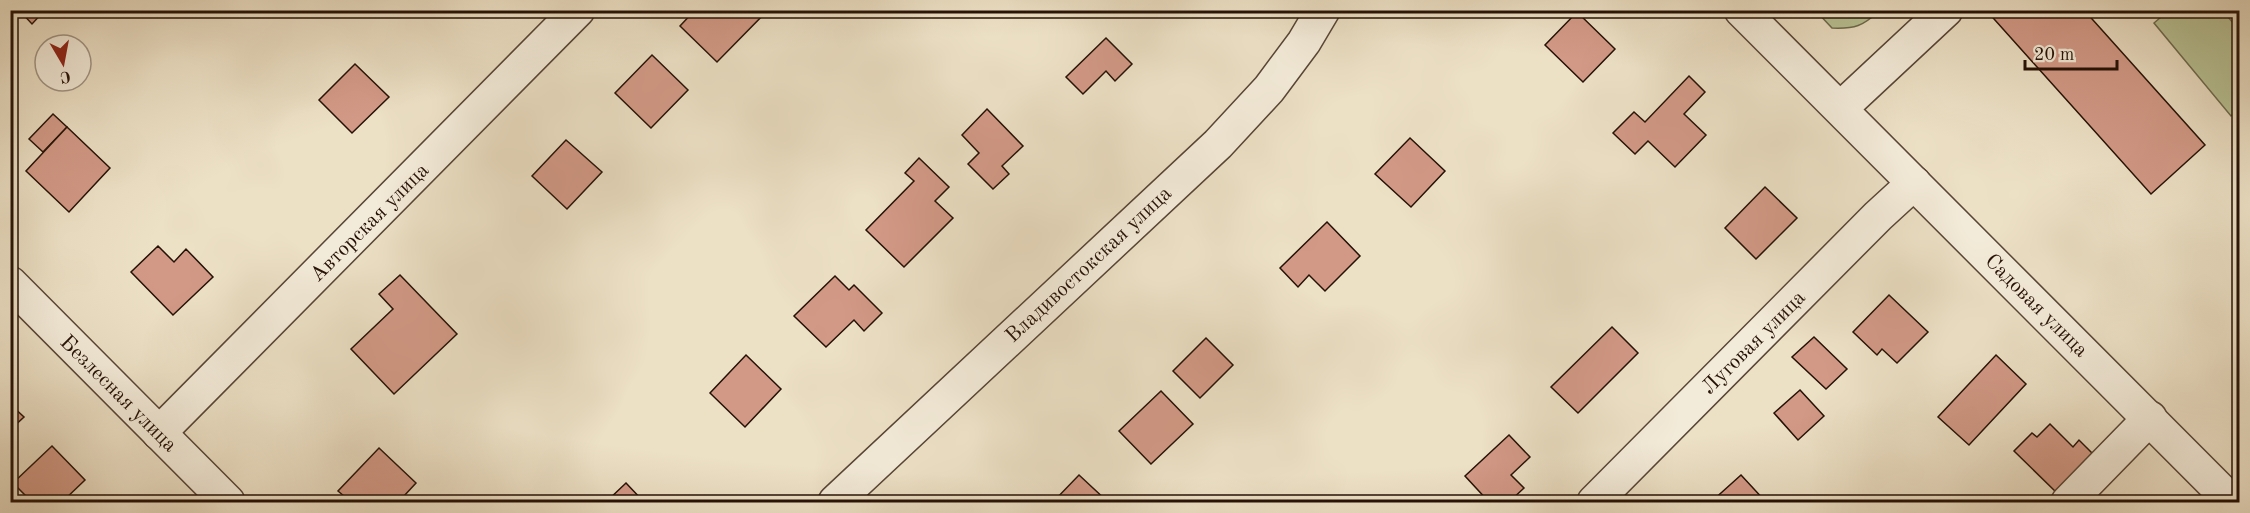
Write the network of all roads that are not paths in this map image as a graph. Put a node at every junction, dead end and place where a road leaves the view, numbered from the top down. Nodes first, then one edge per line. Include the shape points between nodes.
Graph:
1 (578, 10) edge
2 (1323, 10) edge
3 (1741, 10) edge
4 (1946, 10) edge
5 (1841, 108) junction
6 (1914, 183) junction
7 (10, 283) edge
8 (2150, 418) junction
9 (159, 434) junction
10 (228, 502) edge
11 (835, 502) edge
12 (1594, 502) edge
13 (2068, 502) edge
14 (2232, 502) edge

1 - 9 street, Авторская улица
2 - 11 street, Владивостокская улица via 1269,89 1218,144
3 - 5 street, Садовая улица
4 - 5 street
5 - 6 street, Садовая улица
6 - 8 street, Садовая улица
6 - 12 street, Луговая улица
7 - 9 street, Безлесная улица
8 - 13 street
8 - 14 street, Садовая улица
9 - 10 street, Безлесная улица

